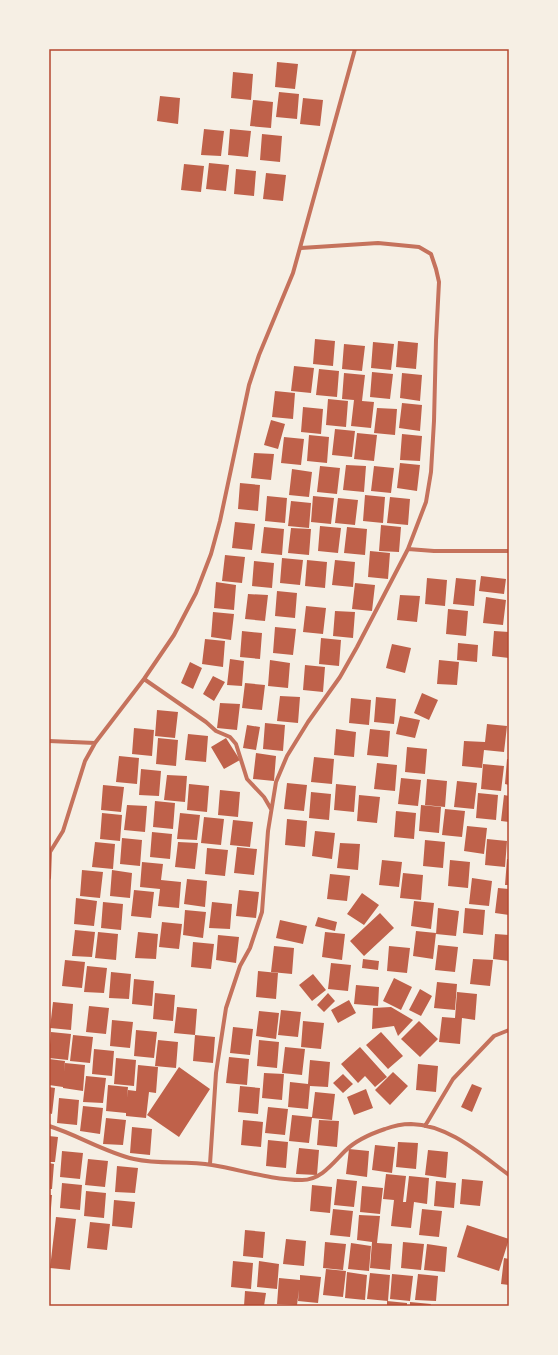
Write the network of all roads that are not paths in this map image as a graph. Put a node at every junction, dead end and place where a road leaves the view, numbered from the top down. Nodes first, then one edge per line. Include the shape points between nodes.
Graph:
1 (355, 49) edge
2 (301, 248) junction
3 (408, 549) junction
4 (509, 551) edge
5 (144, 679) junction
6 (49, 741) edge
7 (95, 743) junction
8 (271, 808) junction
9 (49, 878) edge
10 (509, 1030) edge
11 (49, 1126) edge
12 (425, 1126) junction
13 (210, 1164) junction
14 (509, 1175) edge

1 - 2 street
2 - 3 street via 378,243 419,247 431,254 439,282 431,472 426,502
2 - 5 street via 249,385 211,554 196,593 174,635
3 - 4 street via 434,552
3 - 8 street via 340,677 287,756 276,782
5 - 7 street
5 - 8 street via 216,731 230,737 236,744 247,779
6 - 7 street
7 - 9 street via 85,761 63,831 50,852
8 - 13 street via 262,912 226,1008 216,1073
10 - 12 street via 494,1036 453,1079
11 - 13 street via 111,1152 133,1158 152,1162
12 - 13 street via 395,1126 372,1133 351,1146 328,1169 313,1179 278,1179
12 - 14 street via 452,1134

